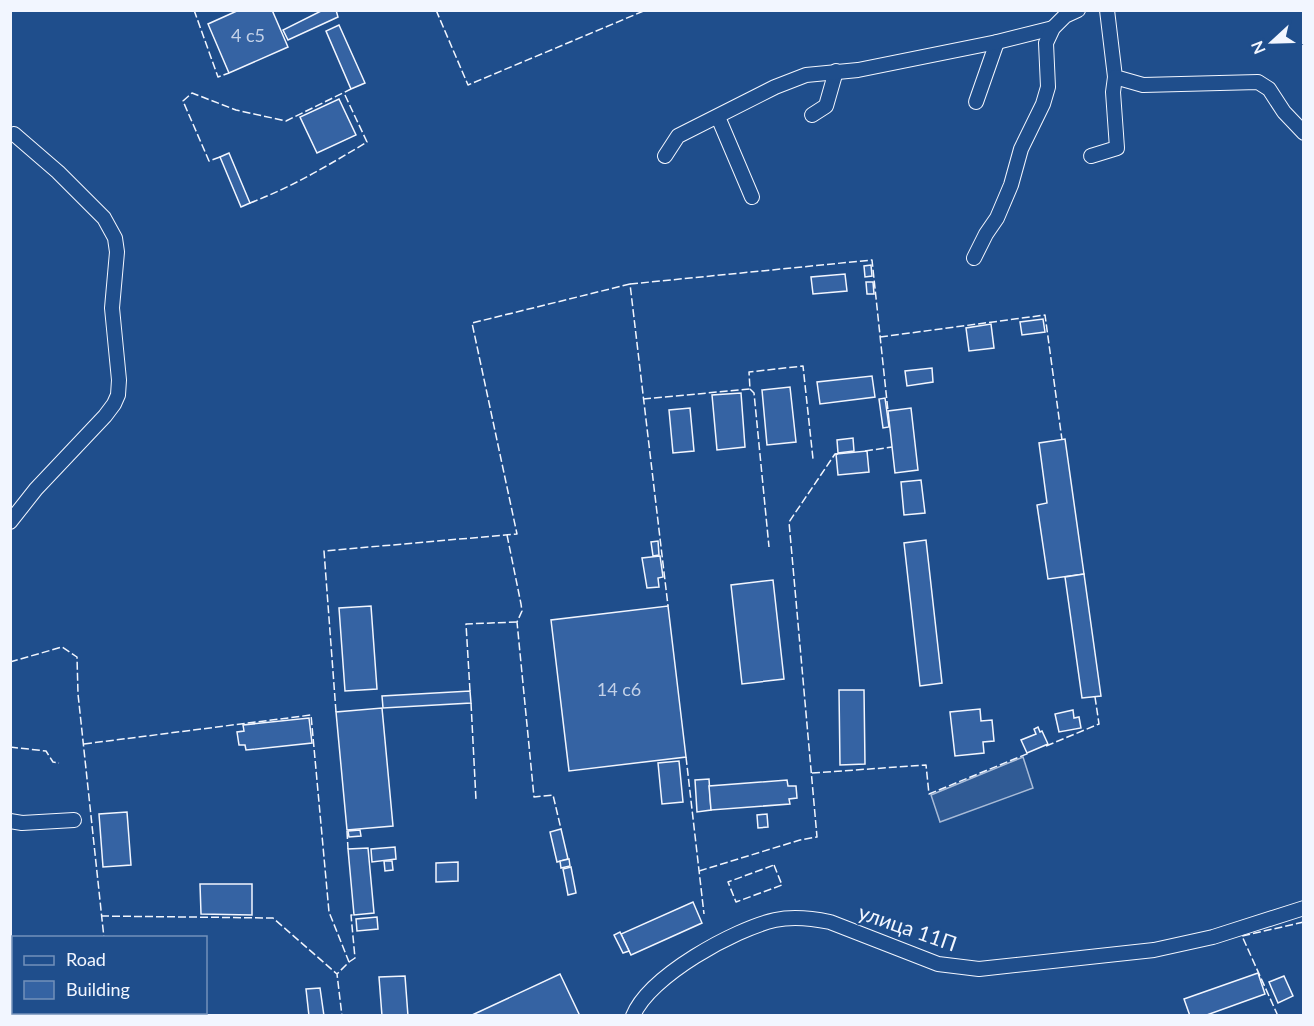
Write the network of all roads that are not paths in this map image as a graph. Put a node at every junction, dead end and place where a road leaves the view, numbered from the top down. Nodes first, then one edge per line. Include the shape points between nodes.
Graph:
1 (1078, 10) edge
2 (1107, 10) edge
3 (1053, 28) junction
4 (997, 42) junction
5 (836, 71) junction
6 (1115, 77) junction
7 (976, 102) dead end
8 (812, 115) dead end
9 (718, 117) junction
10 (1304, 134) edge
11 (12, 136) edge
12 (665, 156) dead end
13 (1091, 156) dead end
14 (752, 197) dead end
15 (974, 258) dead end
16 (10, 522) edge
17 (74, 820) dead end
18 (10, 821) edge
19 (1304, 908) edge
20 (633, 1016) edge

1 - 3 street
2 - 6 street
3 - 4 street
3 - 15 street via 1046,43 1048,87 1043,104 1021,149 997,218
4 - 5 street
4 - 7 street
5 - 8 street via 826,106
5 - 9 street via 806,75
6 - 10 street via 1143,85 1258,82 1269,89
6 - 13 street via 1118,148
9 - 12 street via 678,136
9 - 14 street
11 - 16 street via 58,172 111,228 117,252 112,308 119,380 118,394 105,416
17 - 18 street
19 - 20 street, улица 11П via 1213,937 1154,950 979,969 938,964 830,922 777,919 740,932 682,966 642,999

